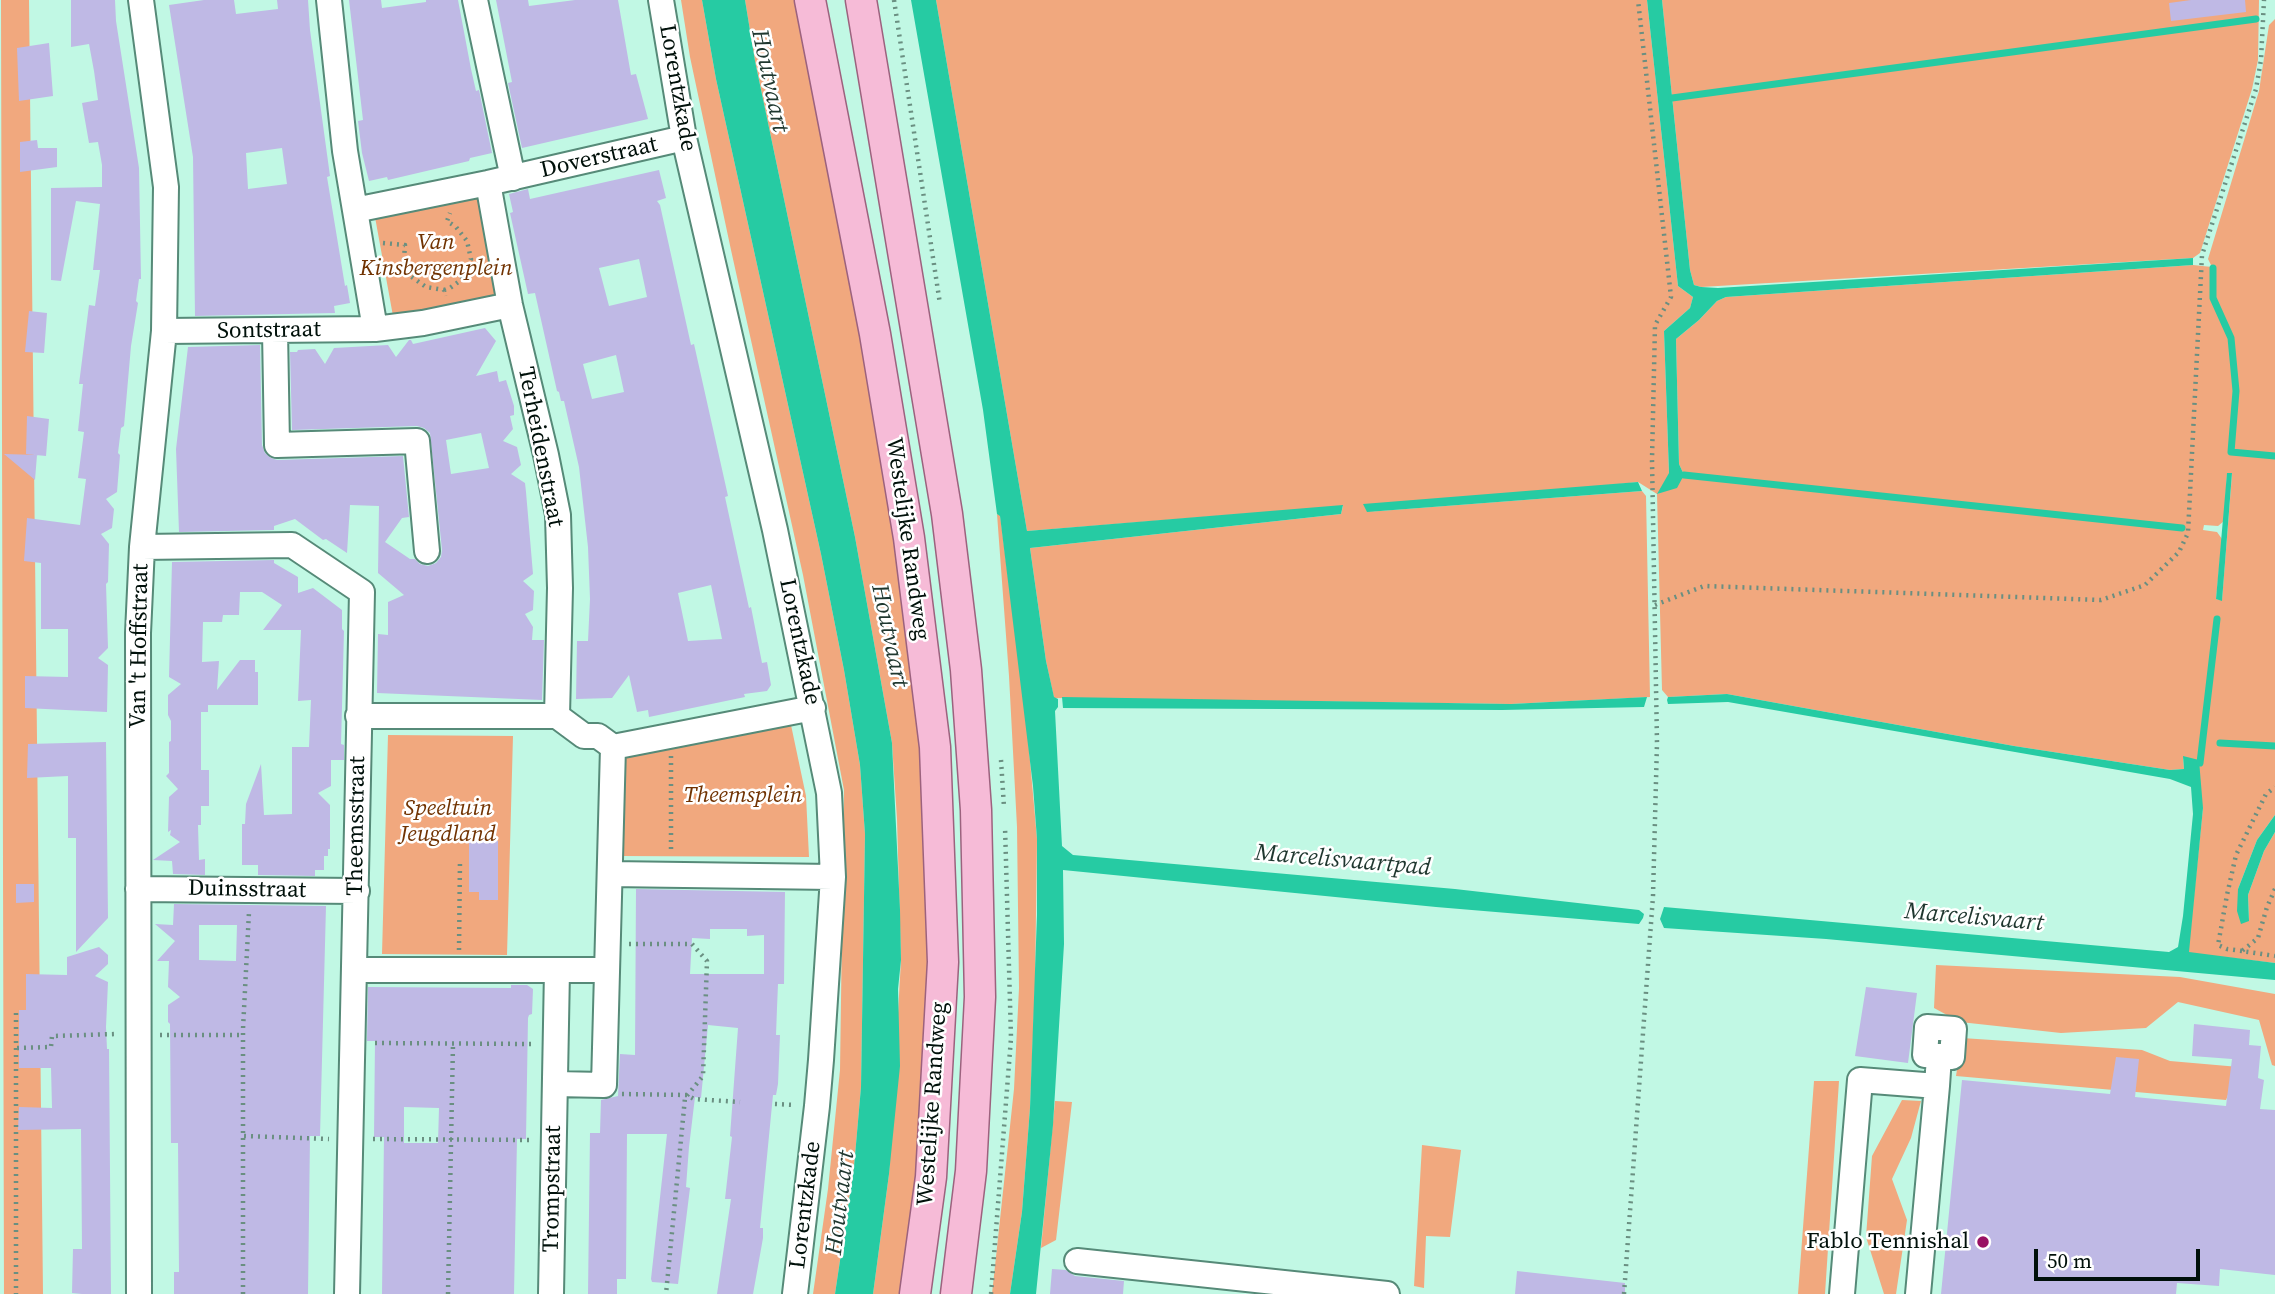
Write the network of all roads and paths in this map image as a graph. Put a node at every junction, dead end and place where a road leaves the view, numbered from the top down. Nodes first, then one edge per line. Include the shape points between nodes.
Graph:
1 (141, 0) edge
2 (329, 0) edge
3 (475, 0) edge
4 (661, 0) edge
5 (810, 0) edge
6 (861, 0) edge
7 (1638, 0) edge
8 (2264, 0) edge
9 (684, 138) junction
10 (513, 177) junction
11 (488, 183) junction
12 (460, 189) junction
13 (355, 210) junction
14 (360, 242) junction
15 (443, 290) junction
16 (510, 305) junction
17 (449, 317) junction
18 (375, 329) junction
19 (164, 331) junction
20 (275, 331) junction
21 (142, 547) junction
22 (427, 551) dead end
23 (1655, 605) junction
24 (813, 708) junction
25 (358, 716) junction
26 (557, 716) junction
27 (671, 735) junction
28 (612, 747) junction
29 (2275, 787) edge
30 (460, 860) dead end
31 (610, 874) junction
32 (671, 875) junction
33 (833, 877) junction
34 (138, 889) junction
35 (2275, 889) edge
36 (250, 890) junction
37 (357, 891) junction
38 (607, 944) junction
39 (2242, 951) junction
40 (2275, 956) edge
41 (356, 970) junction
42 (459, 970) junction
43 (557, 970) junction
44 (606, 970) junction
45 (16, 1013) dead end
46 (138, 1034) junction
47 (243, 1035) junction
48 (354, 1042) junction
49 (453, 1044) junction
50 (556, 1044) junction
51 (17, 1048) junction
52 (1939, 1056) dead end
53 (555, 1084) junction
54 (604, 1085) junction
55 (1937, 1086) junction
56 (687, 1095) junction
57 (740, 1102) dead end
58 (244, 1136) junction
59 (351, 1139) junction
60 (451, 1140) junction
61 (554, 1140) junction
62 (1077, 1261) dead end
63 (16, 1294) edge
64 (139, 1294) edge
65 (243, 1294) edge
66 (347, 1294) edge
67 (448, 1294) edge
68 (551, 1294) edge
69 (666, 1294) edge
70 (795, 1294) edge
71 (915, 1294) edge
72 (956, 1294) edge
73 (1387, 1294) edge
74 (1625, 1294) edge
75 (1842, 1294) edge
76 (1918, 1294) edge

1 - 19 street, Van 't Hoffstraat via 166,187
2 - 13 street
3 - 10 street
4 - 9 street, Lorentzkade
5 - 71 main road, Westelijke Randweg via 907,524 935,747 943,962 931,1177
6 - 72 main road, Westelijke Randweg via 947,514 969,712 980,997 971,1171
7 - 23 path via 1671,297 1655,325
8 - 23 path via 2256,89 2202,255 2188,533 2179,552 2145,585 2101,600 1704,586
9 - 10 street, Doverstraat
9 - 24 street, Lorentzkade
10 - 11 street, Doverstraat
11 - 12 street
11 - 16 street
12 - 13 street
12 - 15 path via 447,221 467,241 471,259 461,280
13 - 14 street
14 - 15 path via 405,244 409,275 426,287
14 - 18 street
15 - 17 path
16 - 17 street
16 - 26 street, Terheidenstraat via 558,515
17 - 18 street
18 - 20 street, Sontstraat
19 - 20 street, Sontstraat
19 - 21 street, Van 't Hoffstraat
20 - 22 street via 277,445 417,441
21 - 25 street, Theemsstraat via 292,545 362,592
21 - 34 street, Van 't Hoffstraat
23 - 74 path via 1653,896
24 - 27 street
24 - 33 street, Lorentzkade via 829,793
25 - 26 street
25 - 37 street, Theemsstraat
26 - 28 street via 584,736 598,736
27 - 28 street
27 - 32 path
28 - 31 street
29 - 39 path via 2266,794 2235,855 2218,945
30 - 42 path
31 - 32 street
31 - 38 street
32 - 33 street
33 - 70 street, Lorentzkade via 817,1107
34 - 36 street, Duinsstraat
34 - 46 street, Van 't Hoffstraat
35 - 39 path via 2258,938
36 - 37 street, Duinsstraat
36 - 47 path
37 - 41 street, Theemsstraat
38 - 44 street
38 - 56 path via 692,944 707,961 703,1076
39 - 40 path
41 - 42 street
41 - 48 street, Theemsstraat
42 - 43 street
43 - 44 street
43 - 50 street, Trompstraat
44 - 54 street
45 - 51 path
46 - 47 path
46 - 51 path via 52,1036 51,1047
46 - 64 street, Van 't Hoffstraat
47 - 58 path
48 - 49 path
48 - 59 street, Theemsstraat
49 - 50 path
49 - 60 path
50 - 53 street, Trompstraat
51 - 63 path
52 - 55 street
53 - 54 street
53 - 61 street, Trompstraat
54 - 56 path via 614,1094
55 - 75 street via 1860,1080
55 - 76 street
56 - 57 path
56 - 69 path
58 - 59 path
58 - 65 path
59 - 60 path
59 - 66 street, Theemsstraat
60 - 61 path
60 - 67 path
61 - 68 street, Trompstraat
62 - 73 street

